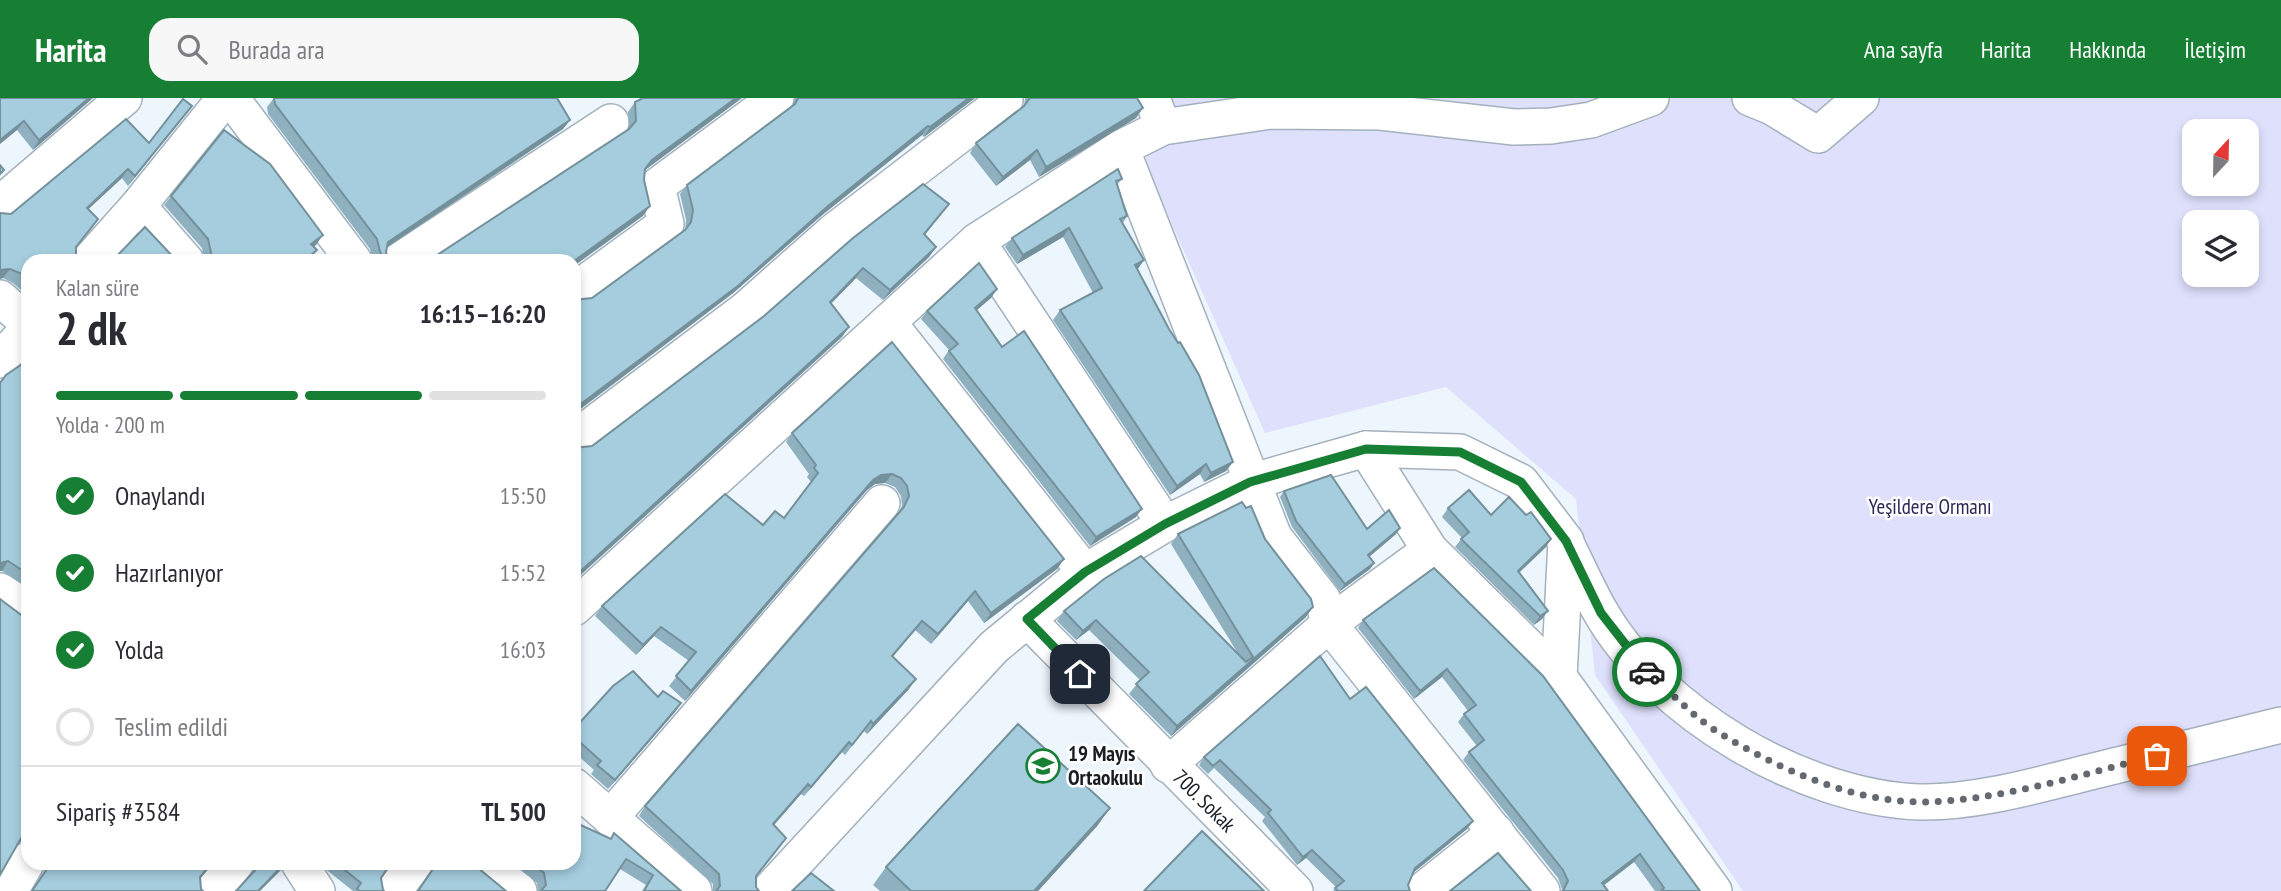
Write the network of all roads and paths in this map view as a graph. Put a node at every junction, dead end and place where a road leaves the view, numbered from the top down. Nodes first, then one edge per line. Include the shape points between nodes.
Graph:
1 (124, 98) edge
2 (225, 98) edge
3 (230, 98) edge
4 (776, 98) edge
5 (1651, 98) edge
6 (1750, 98) edge
7 (1861, 98) edge
8 (1005, 100) edge
9 (1157, 113) edge
10 (611, 122) dead end
11 (1121, 148) junction
12 (0, 204) edge
13 (138, 206) junction
14 (977, 241) junction
15 (95, 254) edge
16 (180, 254) edge
17 (349, 254) edge
18 (410, 254) edge
19 (581, 286) edge
20 (0, 298) edge
21 (21, 317) edge
22 (888, 322) junction
23 (21, 337) edge
24 (0, 360) edge
25 (581, 434) edge
26 (1366, 449) junction
27 (1250, 482) junction
28 (882, 503) dead end
29 (1165, 524) junction
30 (1566, 541) junction
31 (1430, 550) junction
32 (1085, 572) junction
33 (0, 591) edge
34 (581, 602) edge
35 (21, 604) edge
36 (1027, 619) junction
37 (1329, 624) junction
38 (1559, 677) junction
39 (2281, 725) edge
40 (1168, 765) junction
41 (581, 792) edge
42 (610, 818) junction
43 (1496, 832) junction
44 (22, 870) edge
45 (230, 870) edge
46 (304, 870) edge
47 (410, 870) edge
48 (491, 870) edge
49 (10, 891) edge
50 (214, 891) edge
51 (317, 891) edge
52 (394, 891) edge
53 (519, 891) edge
54 (694, 891) edge
55 (769, 891) edge
56 (1295, 891) edge
57 (1422, 891) edge
58 (1542, 891) edge
59 (1714, 891) edge

1 - 12 street
2 - 13 street
3 - 17 street
4 - 19 street via 657,186 666,224
5 - 9 street via 1591,120 1551,126 1514,127 1380,112
6 - 7 street via 1818,135
8 - 25 street via 834,232 745,310
9 - 11 street
10 - 18 street
11 - 14 street
11 - 27 street
13 - 15 street
13 - 16 street
14 - 22 street
14 - 29 street
20 - 21 street
22 - 32 street
22 - 34 street
23 - 24 street
26 - 27 street
26 - 30 street via 1460,452 1521,482
26 - 31 street
27 - 29 street
27 - 37 street via 1274,537 1323,600
28 - 42 street
29 - 32 street
30 - 38 street
30 - 39 street via 1601,613 1647,671 1718,733 1795,773 1863,794 1921,802 2009,792
31 - 37 street
31 - 38 street
32 - 36 street
33 - 35 street
36 - 40 street, 700. Sokak
36 - 55 street via 994,647
37 - 40 street
37 - 43 street
38 - 59 street
40 - 56 street, 700. Sokak
41 - 42 street
42 - 54 street
43 - 57 street
43 - 58 street
44 - 49 street
45 - 50 street
46 - 51 street
47 - 52 street
48 - 53 street

